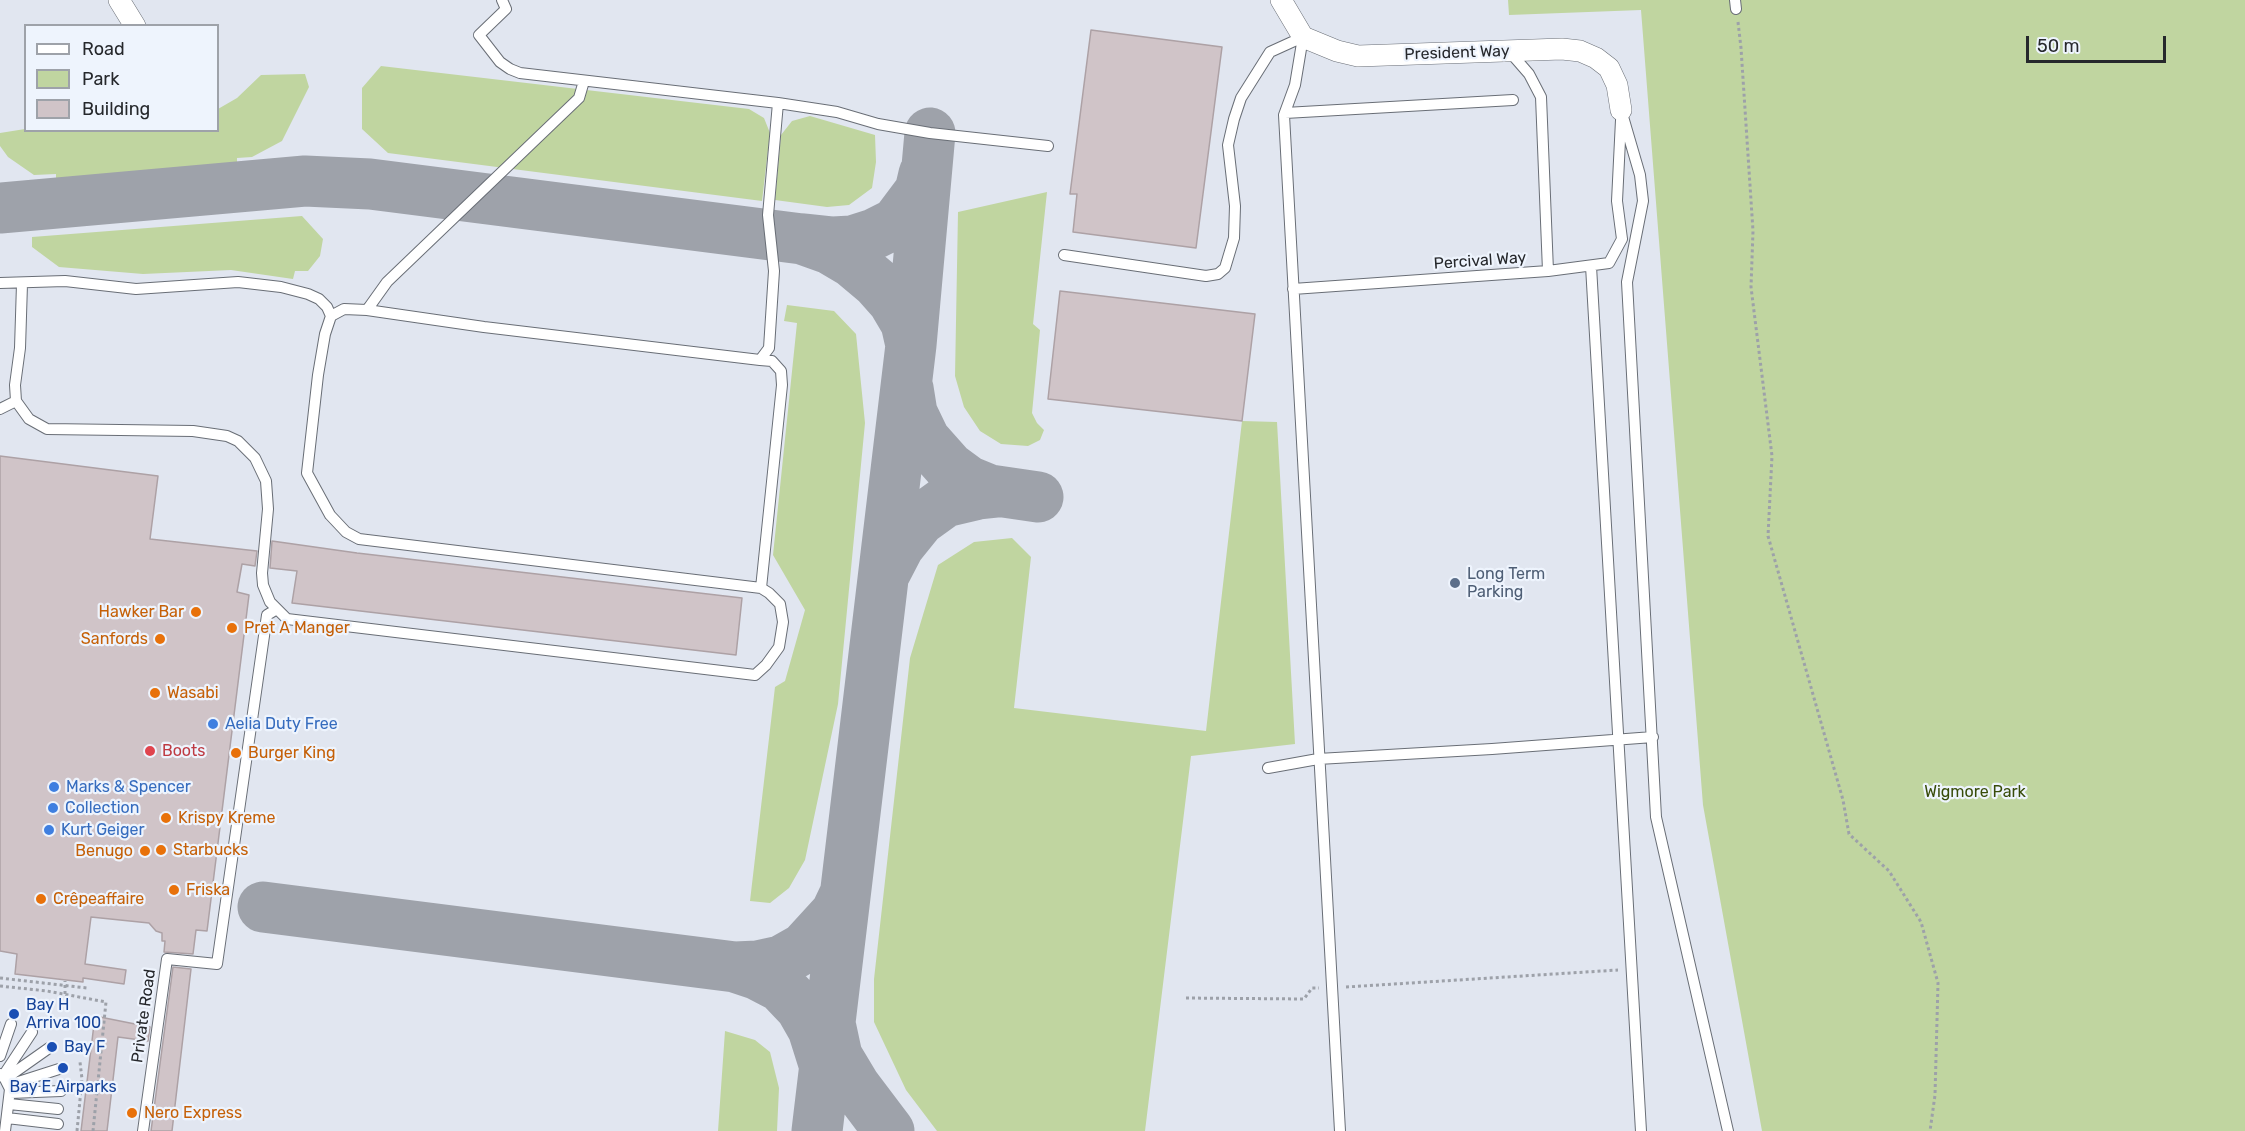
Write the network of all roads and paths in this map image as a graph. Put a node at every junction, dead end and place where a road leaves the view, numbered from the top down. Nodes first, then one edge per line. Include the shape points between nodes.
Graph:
1 (119, 0) edge
2 (502, 0) edge
3 (1281, 0) edge
4 (1735, 4) edge
5 (134, 24) edge
6 (1303, 38) junction
7 (1509, 51) junction
8 (584, 81) junction
9 (1513, 100) dead end
10 (778, 103) junction
11 (1621, 110) junction
12 (1285, 113) junction
13 (1048, 146) dead end
14 (1064, 255) dead end
15 (1591, 266) junction
16 (1548, 271) junction
17 (0, 283) edge
18 (22, 284) junction
19 (1293, 290) junction
20 (367, 310) junction
21 (331, 316) junction
22 (760, 360) junction
23 (16, 401) junction
24 (0, 409) edge
25 (761, 588) junction
26 (277, 609) junction
27 (1653, 737) junction
28 (1619, 740) junction
29 (1318, 759) junction
30 (1268, 768) dead end
31 (1632, 969) junction
32 (0, 978) edge
33 (48, 981) junction
34 (65, 983) junction
35 (0, 986) edge
36 (87, 988) dead end
37 (1332, 988) junction
38 (47, 990) junction
39 (65, 994) junction
40 (1186, 998) dead end
41 (11, 1024) dead end
42 (32, 1032) dead end
43 (49, 1048) dead end
44 (0, 1056) edge
45 (80, 1062) dead end
46 (59, 1069) dead end
47 (6, 1085) edge
48 (61, 1091) dead end
49 (58, 1109) dead end
50 (7, 1118) junction
51 (58, 1124) dead end
52 (5, 1131) edge
53 (77, 1131) edge
54 (93, 1131) edge
55 (143, 1131) edge
56 (1340, 1131) edge
57 (1641, 1131) edge
58 (1728, 1131) edge
59 (1930, 1131) edge

1 - 5 street
2 - 8 lane via 506,9 479,36 500,62 520,73
3 - 6 street
4 - 59 path via 1753,231 1751,287 1772,456 1768,536 1843,800 1849,834 1888,871 1921,922 1938,983 1935,1095
6 - 7 street, President Way via 1358,57
6 - 12 lane
6 - 14 lane via 1270,52 1241,98 1233,119 1228,145 1235,206 1234,238 1225,268 1206,276
7 - 11 street, President Way via 1562,49 1596,58 1609,69 1617,85
7 - 16 lane, Percival Way via 1529,74 1541,97
8 - 10 lane
8 - 20 lane via 579,98 387,282
9 - 12 lane
10 - 13 lane via 837,112 899,128
10 - 22 lane via 768,215 774,271 769,348
11 - 15 lane via 1617,201 1622,239 1609,263
11 - 27 lane via 1640,175 1643,201 1627,282
12 - 19 lane
15 - 16 lane
15 - 28 lane
16 - 19 lane, Percival Way
17 - 18 lane
18 - 21 lane via 65,281 136,289 222,282 259,284 308,294 319,299
18 - 23 lane
19 - 29 lane
20 - 21 lane via 348,309
20 - 22 lane
21 - 25 lane via 318,375 308,473 330,515 346,532 359,539
22 - 25 lane via 772,361 781,371 782,385
23 - 24 lane
23 - 26 lane via 29,419 47,429 209,432 227,436 247,448 266,482 263,585
25 - 26 lane via 780,604 783,622 779,647 755,675 287,619
26 - 55 lane, Private Road via 267,615 217,964 167,960
27 - 28 lane
27 - 58 lane via 1656,817
28 - 29 lane
28 - 31 lane
29 - 30 lane
29 - 37 lane
31 - 37 path
31 - 57 lane
32 - 33 path
33 - 34 path
33 - 38 path
34 - 36 path
34 - 39 path
35 - 38 path
37 - 40 path via 1312,988 1304,999
37 - 56 lane
38 - 39 path
39 - 54 path via 106,1002
41 - 44 lane
42 - 47 lane
43 - 47 lane
45 - 53 path
46 - 47 lane
47 - 48 lane
47 - 49 lane
47 - 50 lane
50 - 51 lane
50 - 52 lane

